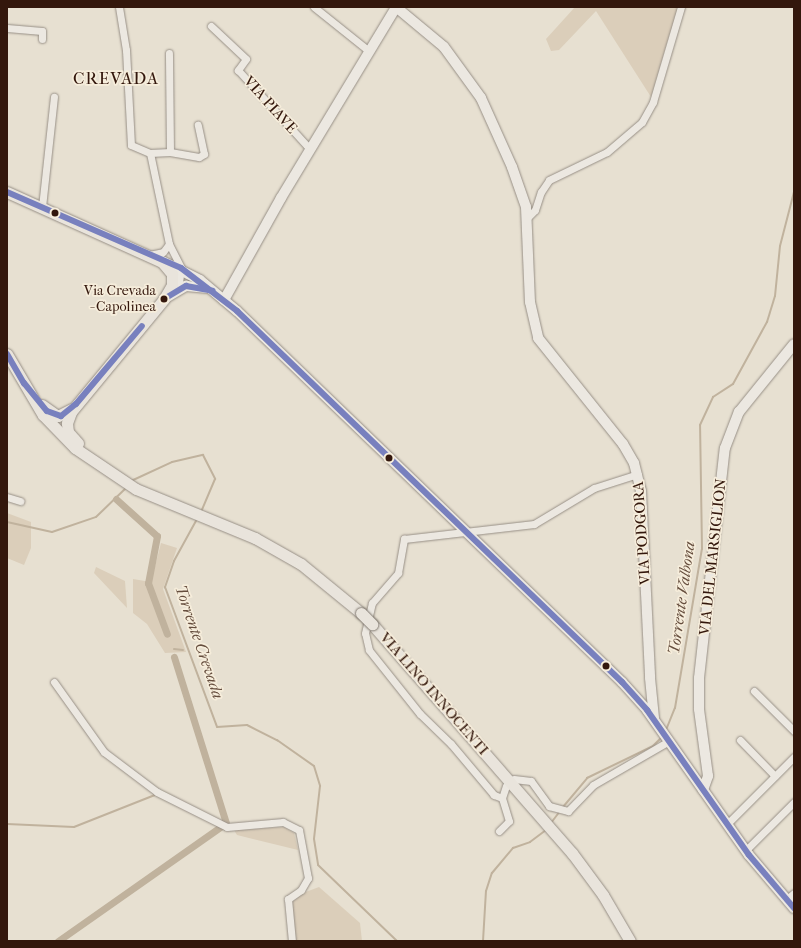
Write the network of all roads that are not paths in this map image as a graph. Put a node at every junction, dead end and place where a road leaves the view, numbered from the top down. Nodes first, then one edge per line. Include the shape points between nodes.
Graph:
1 (119, 7) edge
2 (314, 7) edge
3 (396, 7) edge
4 (681, 7) edge
5 (211, 26) dead end
6 (7, 28) edge
7 (42, 39) dead end
8 (369, 51) junction
9 (169, 53) dead end
10 (54, 97) dead end
11 (198, 125) dead end
12 (310, 149) junction
13 (170, 152) junction
14 (150, 153) junction
15 (7, 192) edge
16 (42, 207) junction
17 (527, 218) junction
18 (169, 244) junction
19 (148, 255) junction
20 (181, 268) junction
21 (217, 294) junction
22 (164, 299) junction
23 (794, 344) edge
24 (7, 354) edge
25 (24, 383) junction
26 (76, 404) junction
27 (108, 471) junction
28 (638, 474) junction
29 (7, 497) edge
30 (20, 501) dead end
31 (467, 533) junction
32 (650, 678) junction
33 (54, 682) dead end
34 (754, 691) dead end
35 (651, 694) junction
36 (638, 700) junction
37 (658, 725) junction
38 (794, 731) edge
39 (668, 740) junction
40 (740, 740) dead end
41 (794, 757) edge
42 (775, 776) junction
43 (514, 779) dead end
44 (506, 786) dead end
45 (703, 790) junction
46 (502, 798) junction
47 (794, 802) edge
48 (727, 824) junction
49 (499, 831) dead end
50 (746, 850) junction
51 (790, 896) edge
52 (794, 908) edge
53 (292, 941) edge
54 (630, 941) edge

1 - 14 street via 126,50 130,142 134,148
2 - 8 street
3 - 8 main road, VIA PIAVE
3 - 17 main road, VIA PODGORA via 444,47 471,80 512,167
4 - 17 street via 653,102 642,122 607,152 549,180 541,192 535,210
5 - 12 street, VIA PIAVE via 246,59 238,70
6 - 7 street via 42,31
8 - 12 main road, VIA PIAVE
9 - 13 street
10 - 16 street
11 - 13 street via 204,154 199,157
12 - 21 main road, VIA PIAVE via 233,281
13 - 14 street
14 - 18 street
15 - 16 main road
16 - 19 main road
17 - 28 main road, VIA PODGORA via 530,302 538,338 623,444
18 - 19 street via 163,252
18 - 20 street
19 - 20 main road
19 - 22 main road via 162,262 172,274 172,285
20 - 21 main road
20 - 22 street via 179,283
21 - 22 main road via 186,286
21 - 31 main road
22 - 26 main road
23 - 45 main road, VIA DEL MARSIGLION via 739,412 725,448 699,678 699,709 708,776
24 - 25 main road
25 - 26 main road via 54,415 65,414
25 - 27 main road via 55,429 75,448
26 - 27 main road via 68,418 68,432
27 - 54 main road, VIA LINO INNOCENTI, bridge via 136,489 255,538 301,564 362,613 557,836 603,895
28 - 31 street via 594,488 541,522
28 - 32 main road, VIA PODGORA via 642,505
29 - 30 street
31 - 36 main road
31 - 46 street via 404,539 398,573 372,603 365,637 373,655 403,689 420,714 451,744 494,795
32 - 35 main road, VIA PODGORA
32 - 36 main road
33 - 53 street via 104,752 157,792 227,827 283,822 299,830 308,878 301,890 288,899
34 - 38 street
35 - 36 main road
35 - 37 main road, VIA PODGORA
36 - 37 main road
37 - 39 main road
39 - 43 street via 593,785 573,808 565,811 544,802 531,781
39 - 45 main road
40 - 42 street
41 - 42 street
42 - 48 street
44 - 46 street
45 - 48 main road
46 - 49 street via 509,818 506,828
47 - 50 street
48 - 50 main road
50 - 51 main road
51 - 52 main road

